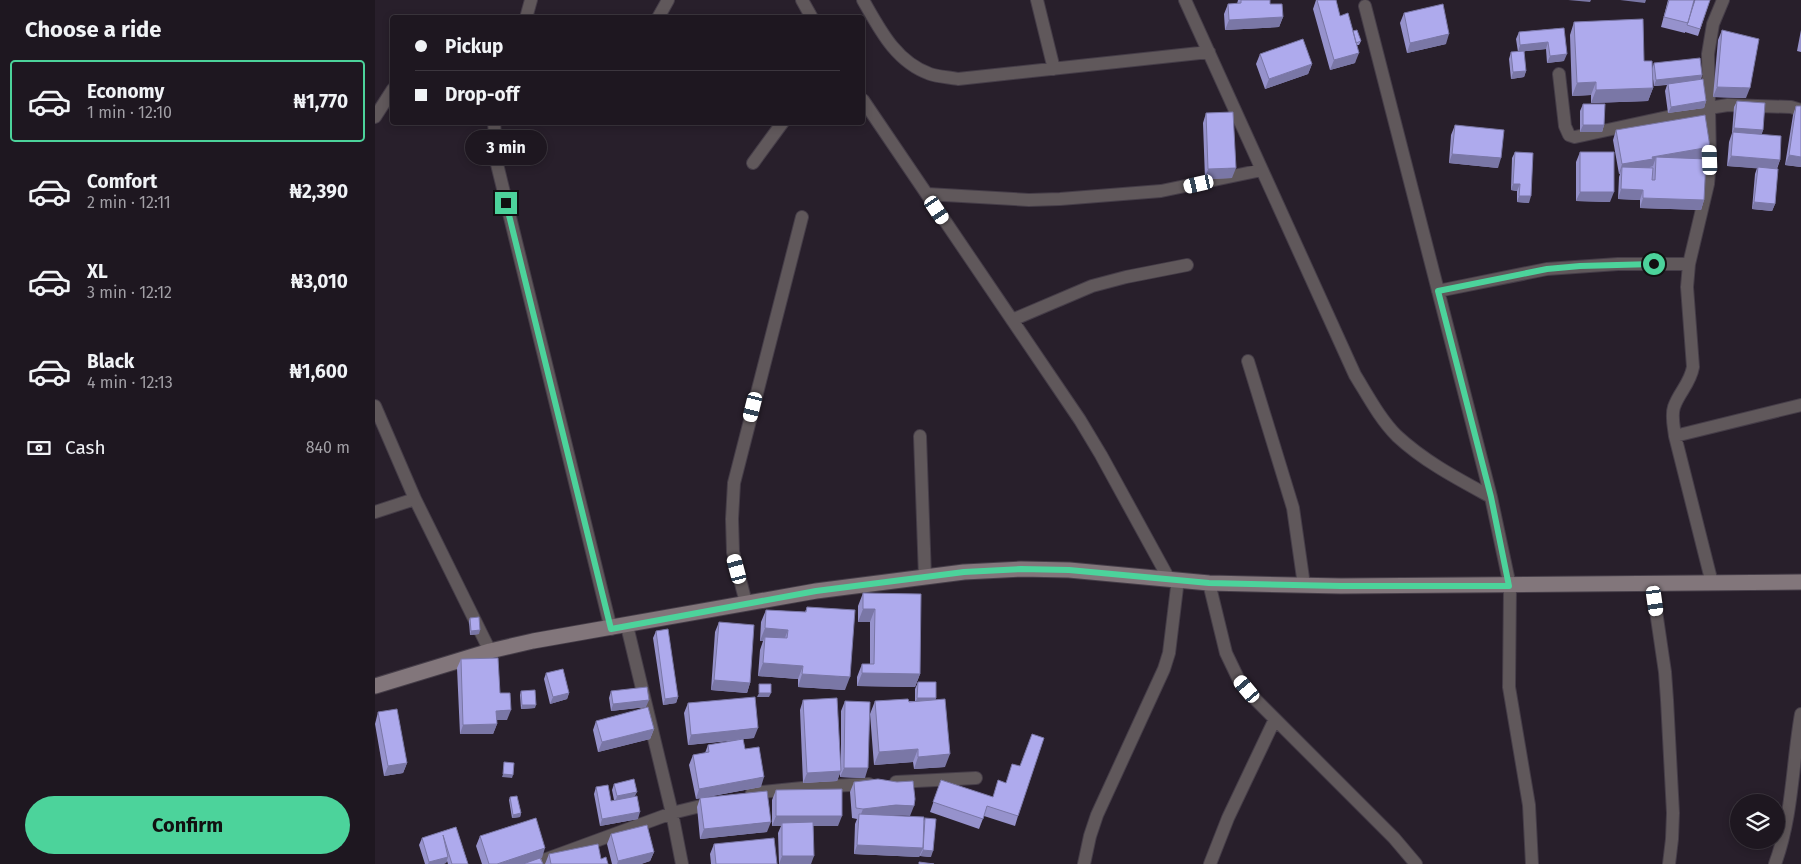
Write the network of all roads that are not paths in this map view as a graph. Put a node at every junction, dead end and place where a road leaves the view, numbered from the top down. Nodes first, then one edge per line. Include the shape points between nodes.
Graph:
1 (531, 0) edge
2 (668, 0) edge
3 (802, 0) edge
4 (863, 0) edge
5 (1037, 0) edge
6 (1185, 0) edge
7 (1723, 0) edge
8 (1365, 6) dead end
9 (527, 15) edge
10 (660, 15) edge
11 (810, 15) edge
12 (1209, 52) junction
13 (1054, 69) junction
14 (1559, 74) dead end
15 (390, 94) edge
16 (865, 103) edge
17 (1709, 108) junction
18 (1801, 110) edge
19 (375, 117) edge
20 (494, 125) edge
21 (781, 125) edge
22 (753, 163) dead end
23 (1262, 170) junction
24 (927, 194) junction
25 (802, 217) dead end
26 (1689, 264) junction
27 (1187, 265) dead end
28 (1438, 291) junction
29 (1012, 320) junction
30 (1248, 361) dead end
31 (1801, 405) edge
32 (375, 406) edge
33 (920, 436) dead end
34 (1675, 436) junction
35 (1491, 497) junction
36 (415, 499) junction
37 (375, 512) edge
38 (925, 577) junction
39 (1173, 579) junction
40 (1801, 582) edge
41 (1209, 583) junction
42 (1712, 583) junction
43 (1652, 584) junction
44 (1304, 586) junction
45 (1509, 586) junction
46 (746, 603) junction
47 (627, 626) junction
48 (611, 629) junction
49 (490, 651) junction
50 (375, 686) edge
51 (1801, 714) edge
52 (1275, 719) junction
53 (976, 778) dead end
54 (740, 796) edge
55 (721, 801) edge
56 (672, 813) junction
57 (533, 864) edge
58 (682, 864) edge
59 (1084, 864) edge
60 (1210, 864) edge
61 (1416, 864) edge
62 (1532, 864) edge
63 (1669, 864) edge
64 (1775, 864) edge

1 - 9 street
2 - 10 street
3 - 11 street
4 - 13 street via 886,40 908,62 931,74 957,79
5 - 13 street
6 - 12 street
7 - 17 street via 1713,24 1709,54
8 - 28 street
12 - 13 street
12 - 23 street
14 - 17 street via 1565,126 1575,137
15 - 19 street
16 - 24 street
17 - 18 street via 1728,105
17 - 26 street via 1708,184
20 - 48 street via 497,164
21 - 22 street
23 - 24 street via 1161,191 1069,198 1029,200
23 - 35 street via 1355,375 1377,411 1397,435 1434,465
24 - 29 street
25 - 46 street via 734,482 733,552
26 - 28 street via 1547,269
26 - 34 street via 1687,286 1693,367 1691,378 1673,409
27 - 29 street via 1092,286
28 - 35 street
29 - 39 street via 1080,420
30 - 44 street via 1293,508
31 - 34 street
32 - 36 street
33 - 38 street
34 - 42 street
35 - 45 street
36 - 37 street
36 - 49 street
38 - 39 street via 1021,569
38 - 46 street
39 - 41 street
39 - 59 street via 1169,653 1165,669 1097,815
40 - 42 street
41 - 44 street
41 - 52 street via 1226,652 1238,678
42 - 43 street
43 - 45 street
43 - 63 street via 1667,700 1673,813
44 - 45 street
45 - 62 street via 1509,687 1529,806
46 - 47 street
47 - 48 street
47 - 56 street
48 - 49 street
49 - 50 street
51 - 64 street via 1791,801
52 - 60 street
52 - 61 street
53 - 54 street via 812,787
55 - 56 street
56 - 57 street
56 - 58 street

